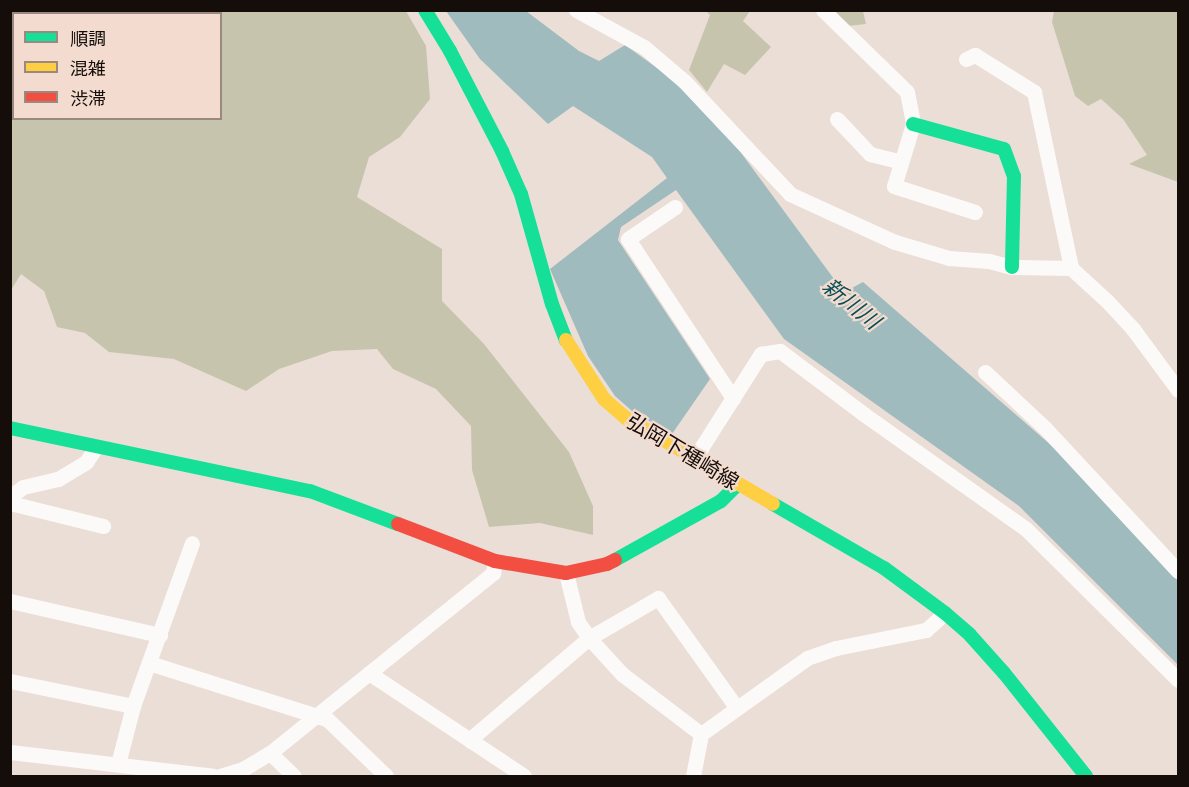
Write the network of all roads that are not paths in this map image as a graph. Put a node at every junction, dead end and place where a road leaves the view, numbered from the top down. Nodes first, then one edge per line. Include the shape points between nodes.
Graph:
1 (425, 10) edge
2 (576, 10) edge
3 (823, 10) edge
4 (966, 59) dead end
5 (837, 120) dead end
6 (913, 124) junction
7 (901, 162) junction
8 (675, 207) dead end
9 (975, 212) dead end
10 (1011, 267) junction
11 (1071, 268) junction
12 (985, 372) dead end
13 (1179, 390) edge
14 (733, 398) junction
15 (10, 428) edge
16 (96, 447) junction
17 (693, 459) junction
18 (737, 485) junction
19 (10, 497) edge
20 (10, 503) edge
21 (103, 526) dead end
22 (192, 543) dead end
23 (495, 561) junction
24 (1179, 571) edge
25 (566, 573) junction
26 (10, 601) edge
27 (945, 613) junction
28 (160, 635) junction
29 (589, 638) junction
30 (149, 663) junction
31 (369, 673) junction
32 (1179, 680) edge
33 (10, 681) edge
34 (133, 706) junction
35 (736, 707) junction
36 (316, 716) junction
37 (701, 734) junction
38 (471, 741) junction
39 (10, 752) edge
40 (270, 753) junction
41 (118, 764) junction
42 (213, 777) edge
43 (220, 777) edge
44 (294, 777) edge
45 (386, 777) edge
46 (524, 777) edge
47 (693, 777) edge
48 (1086, 777) edge

1 - 17 main road, 弘岡下種崎線 via 450,51 521,194 552,304 569,346 604,399 626,418
2 - 10 street via 644,47 684,81 790,194 895,242 950,258
3 - 6 street via 907,92
4 - 11 street via 975,55 1034,92
5 - 7 street via 870,154
6 - 7 street
6 - 10 main road via 1004,149 1014,176
7 - 9 street via 894,186
8 - 14 street via 628,239
10 - 11 street
11 - 13 street via 1133,329
12 - 24 street via 1045,428
14 - 17 street
14 - 32 street via 761,354 780,351 1026,529
15 - 16 main road
16 - 19 street via 86,462 58,480 23,487
16 - 23 main road via 310,491
17 - 18 main road, 弘岡下種崎線
18 - 25 main road via 721,501 607,564
18 - 27 main road, 弘岡下種崎線 via 884,568
20 - 21 street
22 - 28 street
23 - 25 main road
23 - 31 street via 492,573
25 - 29 street via 570,600
26 - 28 street
27 - 35 street via 926,630 836,648 807,658
27 - 48 main road, 弘岡下種崎線 via 1004,673
28 - 30 street
29 - 35 street via 658,598
29 - 37 street via 622,674
29 - 38 street
30 - 34 street
30 - 36 street
31 - 36 street
31 - 38 street
33 - 34 street
34 - 41 street
35 - 37 street
36 - 40 street
36 - 45 street via 327,719
37 - 47 street
38 - 46 street
39 - 41 street
40 - 43 street
40 - 44 street
41 - 42 street

